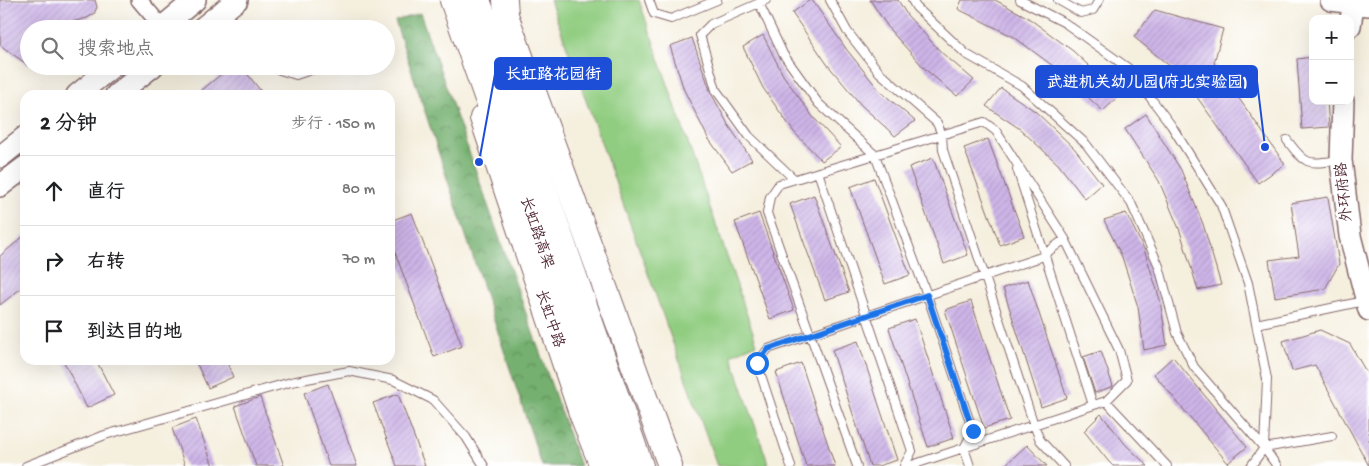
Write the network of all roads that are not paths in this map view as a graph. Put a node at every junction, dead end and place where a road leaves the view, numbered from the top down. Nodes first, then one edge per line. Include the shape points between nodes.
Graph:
1 (139, 0) edge
2 (195, 0) edge
3 (237, 0) edge
4 (442, 0) edge
5 (454, 0) edge
6 (476, 0) edge
7 (649, 0) edge
8 (716, 0) edge
9 (830, 0) edge
10 (912, 0) edge
11 (1020, 0) edge
12 (1058, 0) edge
13 (1099, 0) edge
14 (1331, 0) edge
15 (762, 2) edge
16 (1359, 3) edge
17 (504, 5) edge
18 (1354, 16) edge
19 (155, 20) edge
20 (171, 20) edge
21 (226, 20) edge
22 (102, 75) edge
23 (142, 75) edge
24 (83, 90) edge
25 (122, 90) edge
26 (1343, 105) edge
27 (942, 135) junction
28 (1287, 140) dead end
29 (20, 141) edge
30 (875, 155) junction
31 (0, 157) edge
32 (1013, 158) junction
33 (1341, 160) junction
34 (20, 171) edge
35 (818, 172) junction
36 (794, 179) junction
37 (0, 186) edge
38 (1065, 239) junction
39 (1044, 254) junction
40 (985, 276) junction
41 (927, 295) junction
42 (1368, 305) edge
43 (866, 315) junction
44 (1256, 324) junction
45 (810, 334) junction
46 (1106, 401) junction
47 (1093, 405) junction
48 (1034, 425) junction
49 (1332, 436) dead end
50 (964, 448) junction
51 (1264, 448) junction
52 (26, 466) edge
53 (484, 466) edge
54 (602, 466) edge
55 (619, 466) edge
56 (639, 466) edge
57 (652, 466) edge
58 (670, 466) edge
59 (791, 466) edge
60 (857, 466) edge
61 (904, 466) edge
62 (909, 466) edge
63 (970, 466) edge
64 (1064, 466) edge
65 (1167, 466) edge
66 (1251, 466) edge
67 (1277, 466) edge

1 - 19 street
2 - 20 main road
3 - 21 main road
4 - 54 main road, 长虹中路 via 578,404
5 - 55 highway, 长虹路高架
6 - 56 highway, 长虹路高架
7 - 8 lane via 654,14 671,19
9 - 27 lane via 847,31 879,72 937,123
10 - 51 lane via 916,8 966,54 1022,86 1086,144 1131,203 1159,266 1177,333 1194,367
11 - 44 lane via 1065,23 1128,68 1171,125 1221,205 1248,283
12 - 13 lane via 1081,13 1093,10
14 - 16 main road
15 - 30 lane via 783,54 818,103
15 - 36 lane via 711,24 700,36 716,90 749,136
16 - 18 main road
17 - 57 main road via 562,207
17 - 58 main road
22 - 24 main road
23 - 25 main road
26 - 33 main road, 外环府路
27 - 30 lane
27 - 32 lane via 984,122 996,131
27 - 40 lane via 943,150
28 - 33 lane via 1300,157 1312,164
29 - 31 main road
30 - 35 lane
30 - 41 lane
32 - 38 lane
32 - 39 lane
33 - 42 main road, 外环府路 via 1350,236
34 - 37 main road
35 - 36 lane
35 - 43 lane
36 - 45 lane via 779,184 770,197 767,213
38 - 39 lane
38 - 46 lane via 1119,350 1127,380
39 - 40 lane
39 - 47 lane
40 - 41 lane
40 - 48 lane
41 - 43 lane
41 - 50 lane via 973,431
42 - 44 lane
43 - 45 lane
43 - 61 lane via 912,451
44 - 51 lane via 1268,379
45 - 59 lane via 768,349 757,363
45 - 60 lane
46 - 47 lane
46 - 65 lane
47 - 48 lane
48 - 50 lane
48 - 64 lane via 1040,440
49 - 51 lane
50 - 62 lane
50 - 63 lane
51 - 66 lane
51 - 67 lane
52 - 53 lane via 105,435 291,382 350,371 393,380 434,400 466,437

